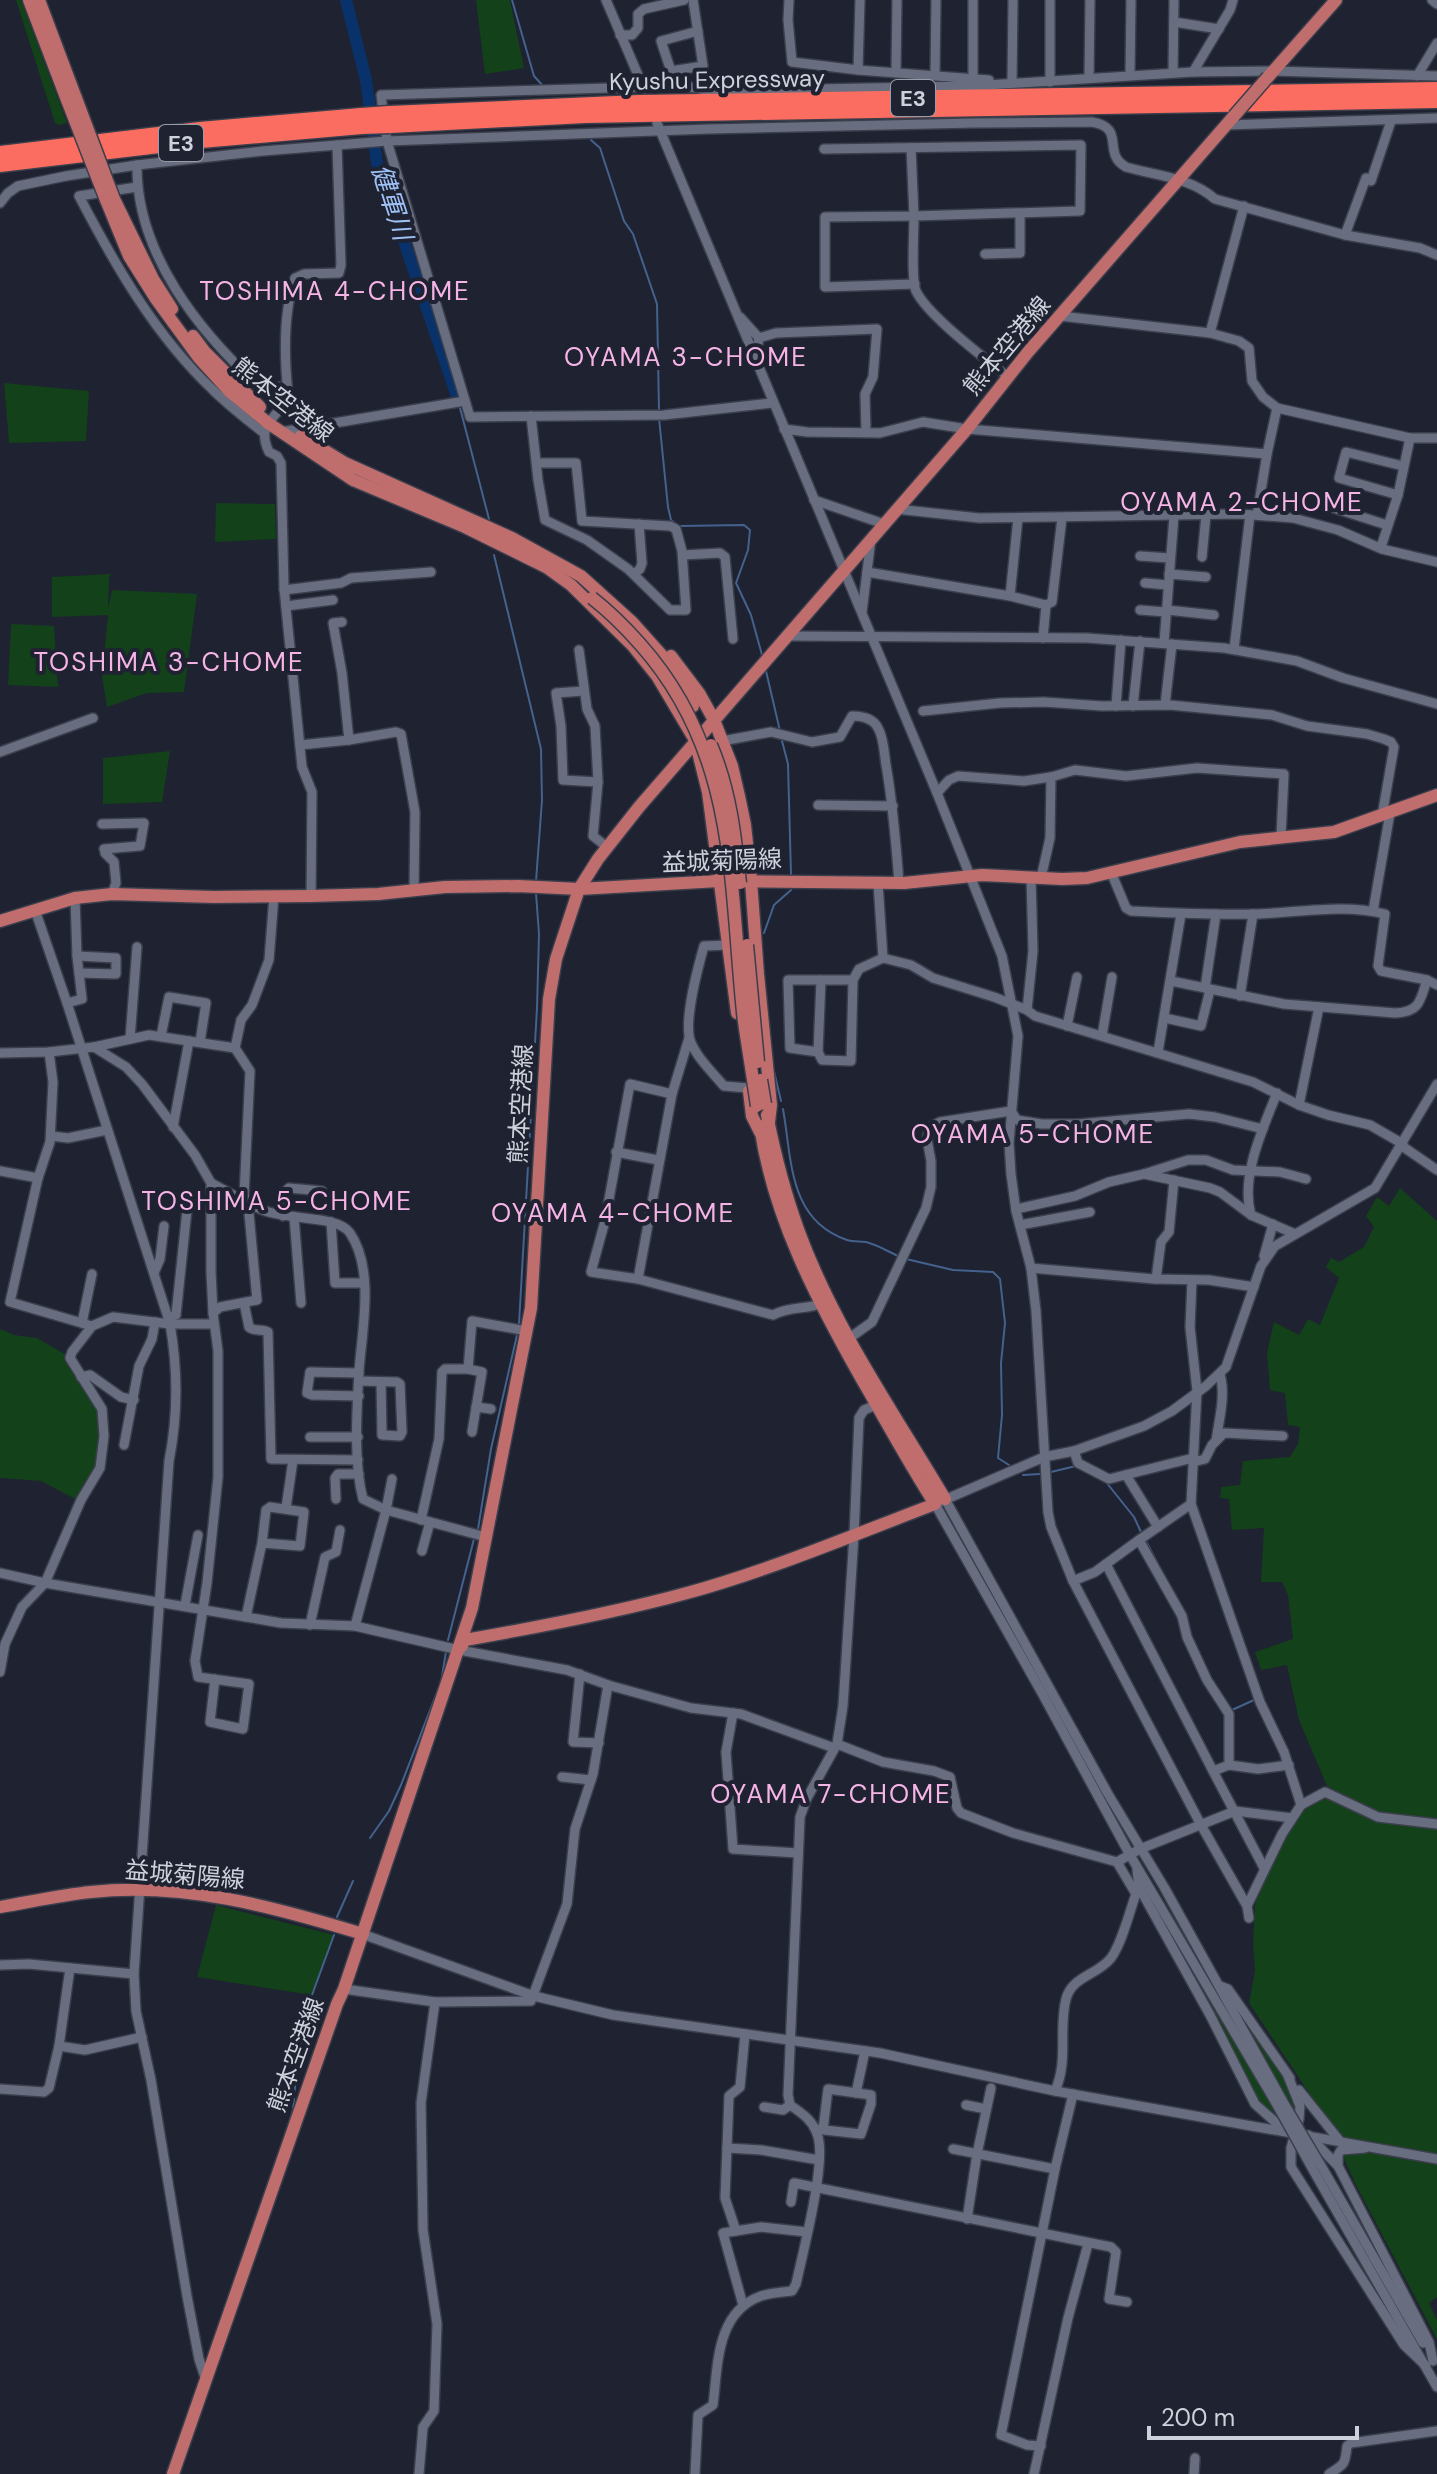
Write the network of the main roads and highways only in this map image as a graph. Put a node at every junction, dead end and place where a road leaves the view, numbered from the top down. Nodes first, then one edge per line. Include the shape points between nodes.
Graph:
1 (29, 0) edge
2 (39, 0) edge
3 (1336, 0) edge
4 (1437, 89) edge
5 (72, 99) junction
6 (1437, 101) edge
7 (362, 121) junction
8 (389, 127) junction
9 (0, 153) edge
10 (0, 165) edge
11 (576, 581) junction
12 (714, 720) junction
13 (695, 740) junction
14 (1437, 795) edge
15 (719, 881) junction
16 (751, 881) junction
17 (579, 889) junction
18 (0, 921) edge
19 (764, 1127) junction
20 (845, 1341) junction
21 (940, 1502) junction
22 (459, 1650) junction
23 (0, 1907) edge
24 (364, 1934) junction
25 (173, 2474) edge

1 - 5 main road, 熊本空港線
2 - 5 main road, 熊本空港線
3 - 12 main road, 熊本空港線, bridge
4 - 8 highway, Kyushu Expressway / E3 via 639,102
5 - 11 main road, 熊本空港線, bridge via 129,256 216,377 268,424 286,430 353,480
6 - 8 highway, Kyushu Expressway / E3 via 585,116
7 - 8 highway, Kyushu Expressway / E3, bridge
7 - 9 highway, Kyushu Expressway / E3 via 200,129
7 - 10 highway, Kyushu Expressway / E3
11 - 12 main road, 熊本空港線 via 598,581 635,614 690,681
11 - 13 main road, 熊本空港線 via 657,676
11 - 19 main road, 熊本空港線, bridge via 595,594 656,662 696,728 711,768 736,904 744,1022
12 - 13 main road, 熊本空港線
12 - 16 main road, 熊本空港線 via 732,766
13 - 15 main road, 熊本空港線 via 708,792
13 - 17 main road, 熊本空港線
14 - 16 main road, 益城菊陽線 via 1334,832 1240,842 1087,878
15 - 16 main road, 益城菊陽線
15 - 17 main road, 益城菊陽線
15 - 19 main road, 熊本空港線 via 752,1116
16 - 19 main road, 熊本空港線 via 771,1105
17 - 18 main road, 益城菊陽線 via 445,887 311,896 112,894 75,898
17 - 22 main road, 熊本空港線 via 549,999 531,1308 472,1608
19 - 20 main road, 熊本空港線 via 800,1236
19 - 20 main road, 熊本空港線 via 767,1167 788,1229 820,1304
20 - 21 main road, 熊本空港線
20 - 21 main road, 熊本空港線 via 876,1405
21 - 22 main road via 686,1593 465,1640
22 - 24 main road, 熊本空港線
23 - 24 main road, 益城菊陽線 via 93,1892 193,1893 283,1909
24 - 25 main road, 熊本空港線

